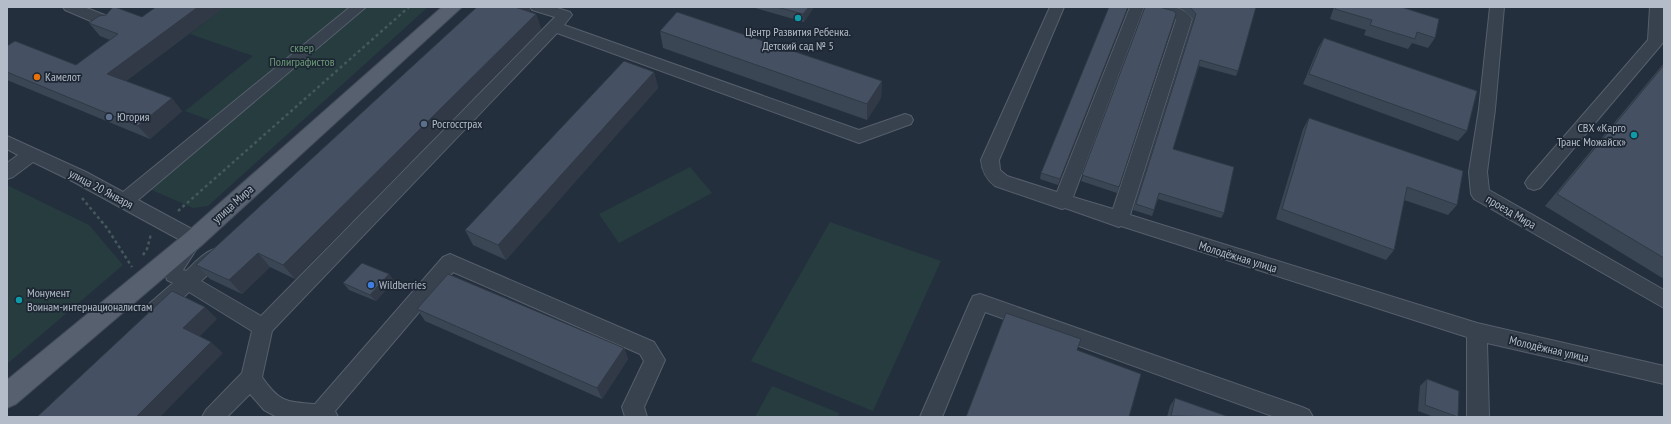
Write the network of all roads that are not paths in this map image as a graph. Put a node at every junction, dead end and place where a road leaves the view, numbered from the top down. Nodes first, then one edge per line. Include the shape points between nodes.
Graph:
1 (70, 7) edge
2 (359, 7) edge
3 (453, 7) edge
4 (537, 7) edge
5 (1057, 7) edge
6 (1137, 7) edge
7 (1158, 7) edge
8 (1497, 7) edge
9 (1657, 7) edge
10 (566, 16) edge
11 (110, 23) edge
12 (905, 120) dead end
13 (7, 142) edge
14 (32, 154) junction
15 (7, 172) edge
16 (1534, 183) dead end
17 (125, 201) junction
18 (1062, 202) junction
19 (1119, 220) junction
20 (194, 239) junction
21 (228, 245) edge
22 (187, 282) junction
23 (1664, 300) edge
24 (146, 320) edge
25 (263, 327) junction
26 (1478, 332) junction
27 (1664, 375) edge
28 (251, 378) junction
29 (7, 396) edge
30 (321, 416) edge
31 (213, 417) edge
32 (636, 417) edge
33 (931, 417) edge
34 (1302, 417) edge
35 (1478, 417) edge

1 - 11 street
2 - 17 street
3 - 20 main road, улица Мира
4 - 10 street
5 - 18 street, Молодёжная улица via 990,160 990,169 1001,181
6 - 18 street
7 - 19 street via 1178,13 1184,19
8 - 23 street, проезд Мира via 1478,172 1480,194
9 - 16 street via 1656,41
10 - 12 street via 859,137
10 - 25 street
13 - 14 street, улица 20 Января
14 - 15 street
14 - 17 street, улица 20 Января
17 - 20 street, улица 20 Января
18 - 19 street, Молодёжная улица
19 - 26 street, Молодёжная улица
20 - 22 street via 173,270 174,274
20 - 29 main road, улица Мира
21 - 22 street
22 - 24 street
22 - 25 street
25 - 28 street
26 - 27 street, Молодёжная улица
26 - 35 street
28 - 30 street via 264,398 289,412
28 - 31 street
30 - 32 street via 450,262 647,348 655,360 633,406
33 - 34 street via 980,302

